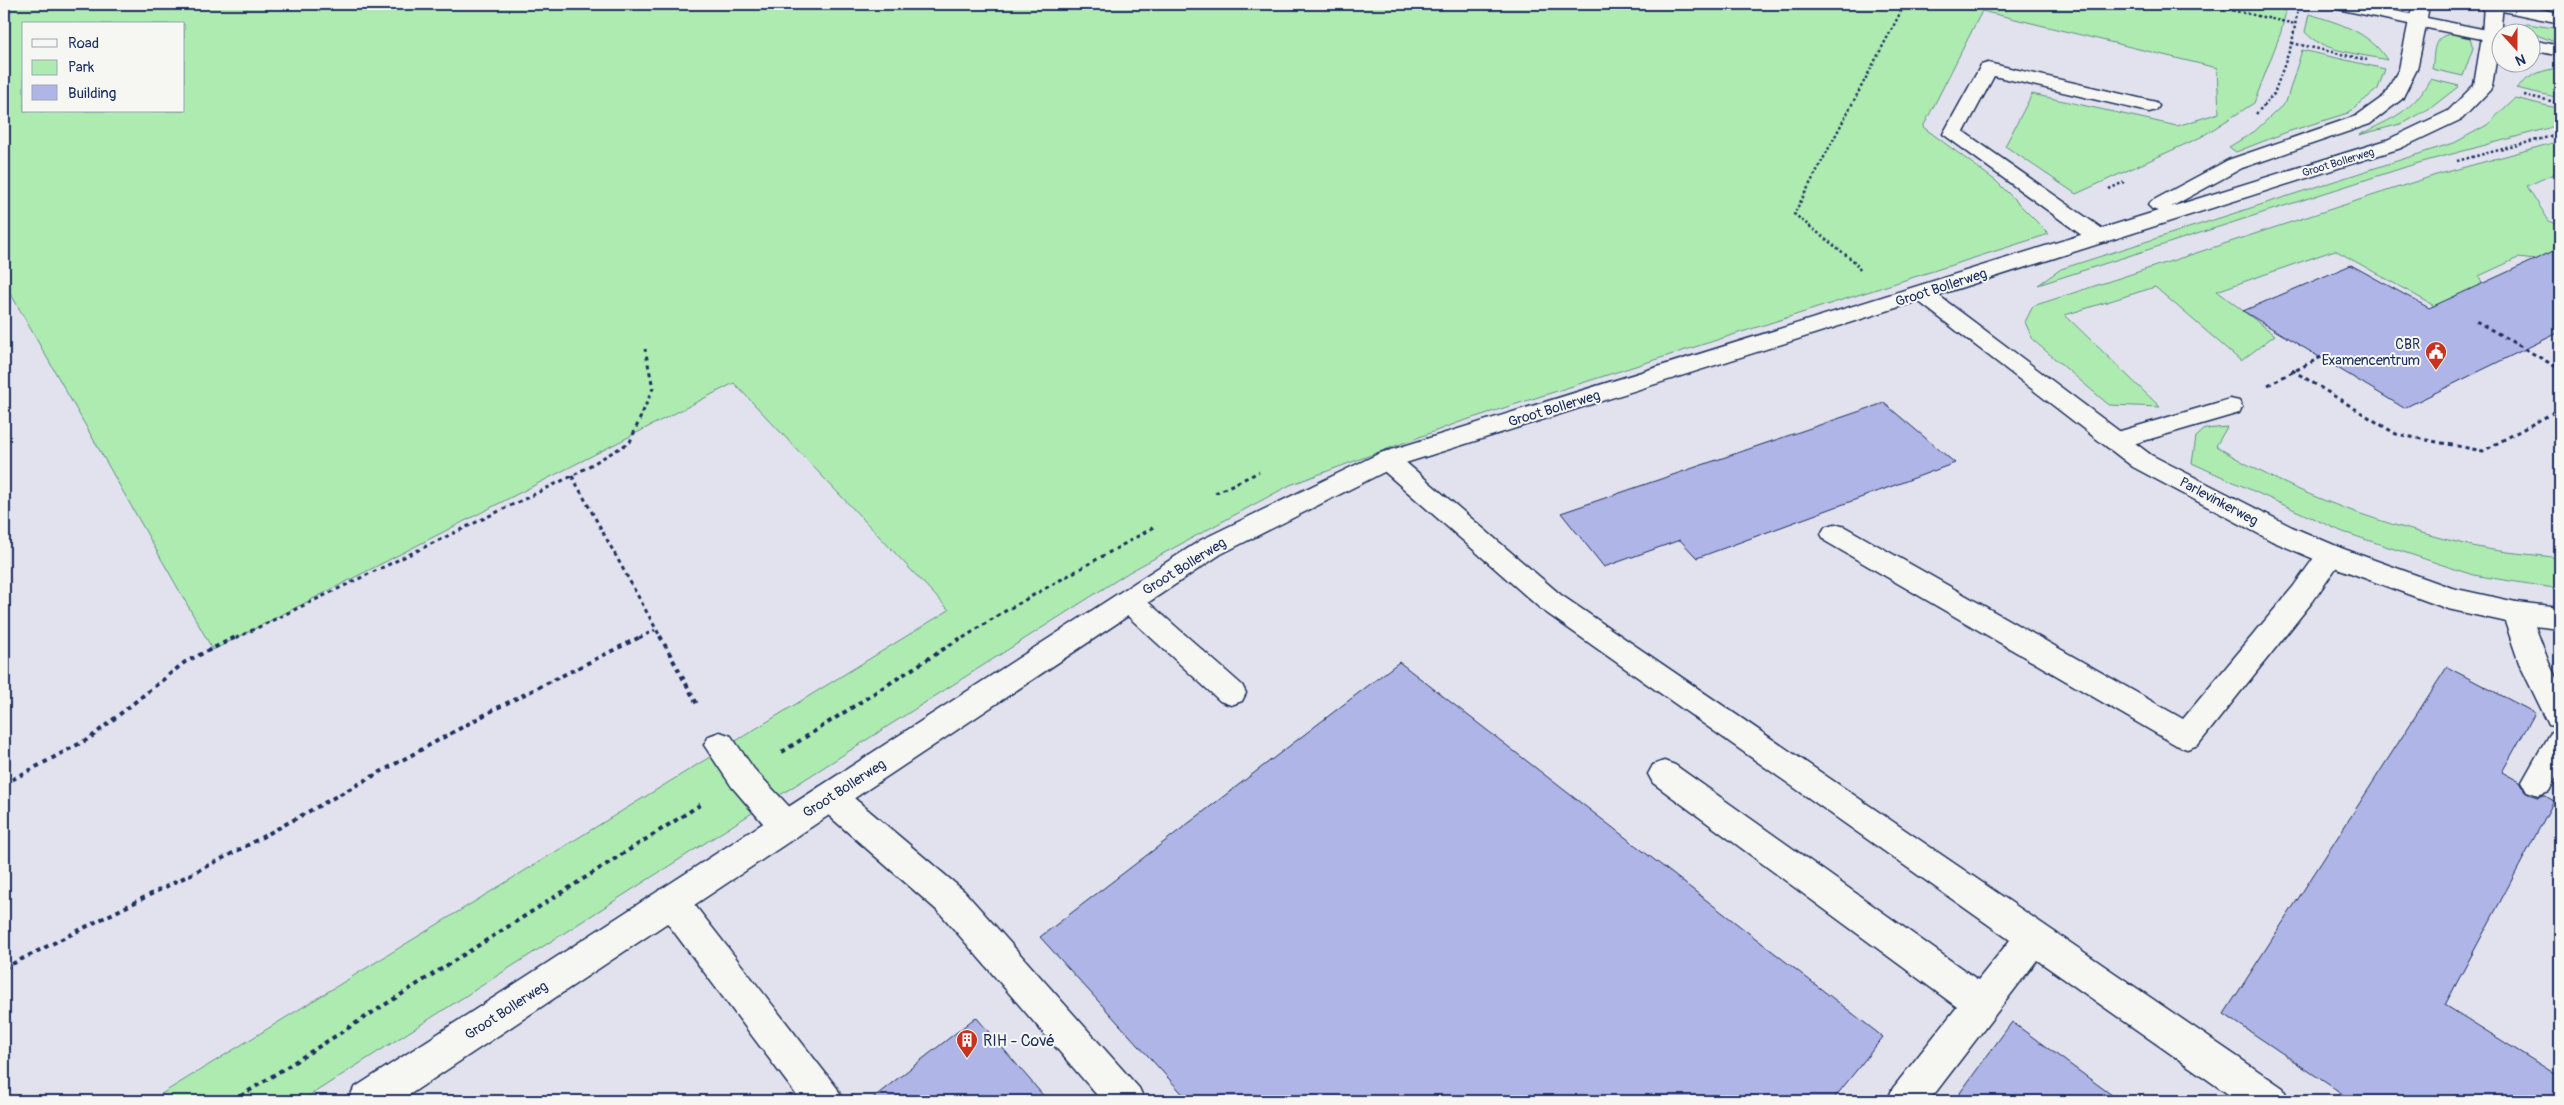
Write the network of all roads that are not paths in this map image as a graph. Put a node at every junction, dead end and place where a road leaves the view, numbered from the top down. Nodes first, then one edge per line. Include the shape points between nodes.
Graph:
1 (2339, 4) edge
2 (2493, 4) edge
3 (2420, 12) edge
4 (2560, 18) edge
5 (2495, 22) edge
6 (2492, 36) edge
7 (2542, 47) edge
8 (2560, 51) edge
9 (2492, 52) edge
10 (2148, 106) dead end
11 (2099, 237) junction
12 (1922, 294) junction
13 (2230, 407) road end
14 (2116, 442) junction
15 (1387, 460) junction
16 (1835, 534) dead end
17 (2331, 556) junction
18 (1129, 600) junction
19 (2516, 612) junction
20 (2560, 618) edge
21 (1231, 693) dead end
22 (2560, 716) edge
23 (2560, 744) edge
24 (720, 745) road end
25 (1664, 774) dead end
26 (2538, 782) dead end
27 (830, 797) junction
28 (786, 826) junction
29 (671, 901) junction
30 (2034, 937) junction
31 (1982, 1004) junction
32 (367, 1101) edge
33 (824, 1101) edge
34 (1126, 1101) edge
35 (1906, 1101) edge
36 (2270, 1101) edge

1 - 3 street
2 - 4 street
2 - 5 street, Groot Bollerweg
3 - 6 street
3 - 11 street, Groot Bollerweg via 2408,69 2392,99 2363,120 2235,164
7 - 8 street
9 - 11 street, Groot Bollerweg via 2483,86 2455,115 2394,144
10 - 11 street via 1988,69 1953,134
11 - 12 street, Groot Bollerweg
12 - 14 street, Parlevinkerweg
12 - 15 street, Groot Bollerweg
13 - 14 street
14 - 17 street, Parlevinkerweg via 2142,461
15 - 18 street, Groot Bollerweg via 1211,547
15 - 30 street via 1551,602
16 - 17 street via 2187,736
17 - 19 street, Parlevinkerweg via 2448,598
18 - 21 street
18 - 27 street, Groot Bollerweg
19 - 20 street, Parlevinkerweg
19 - 22 street via 2534,664
23 - 26 street
24 - 28 street via 743,778
25 - 31 street
27 - 28 street, Groot Bollerweg
27 - 34 street via 952,902
28 - 29 street, Groot Bollerweg
29 - 32 street, Groot Bollerweg
29 - 33 street
30 - 31 street
30 - 36 street
31 - 35 street

